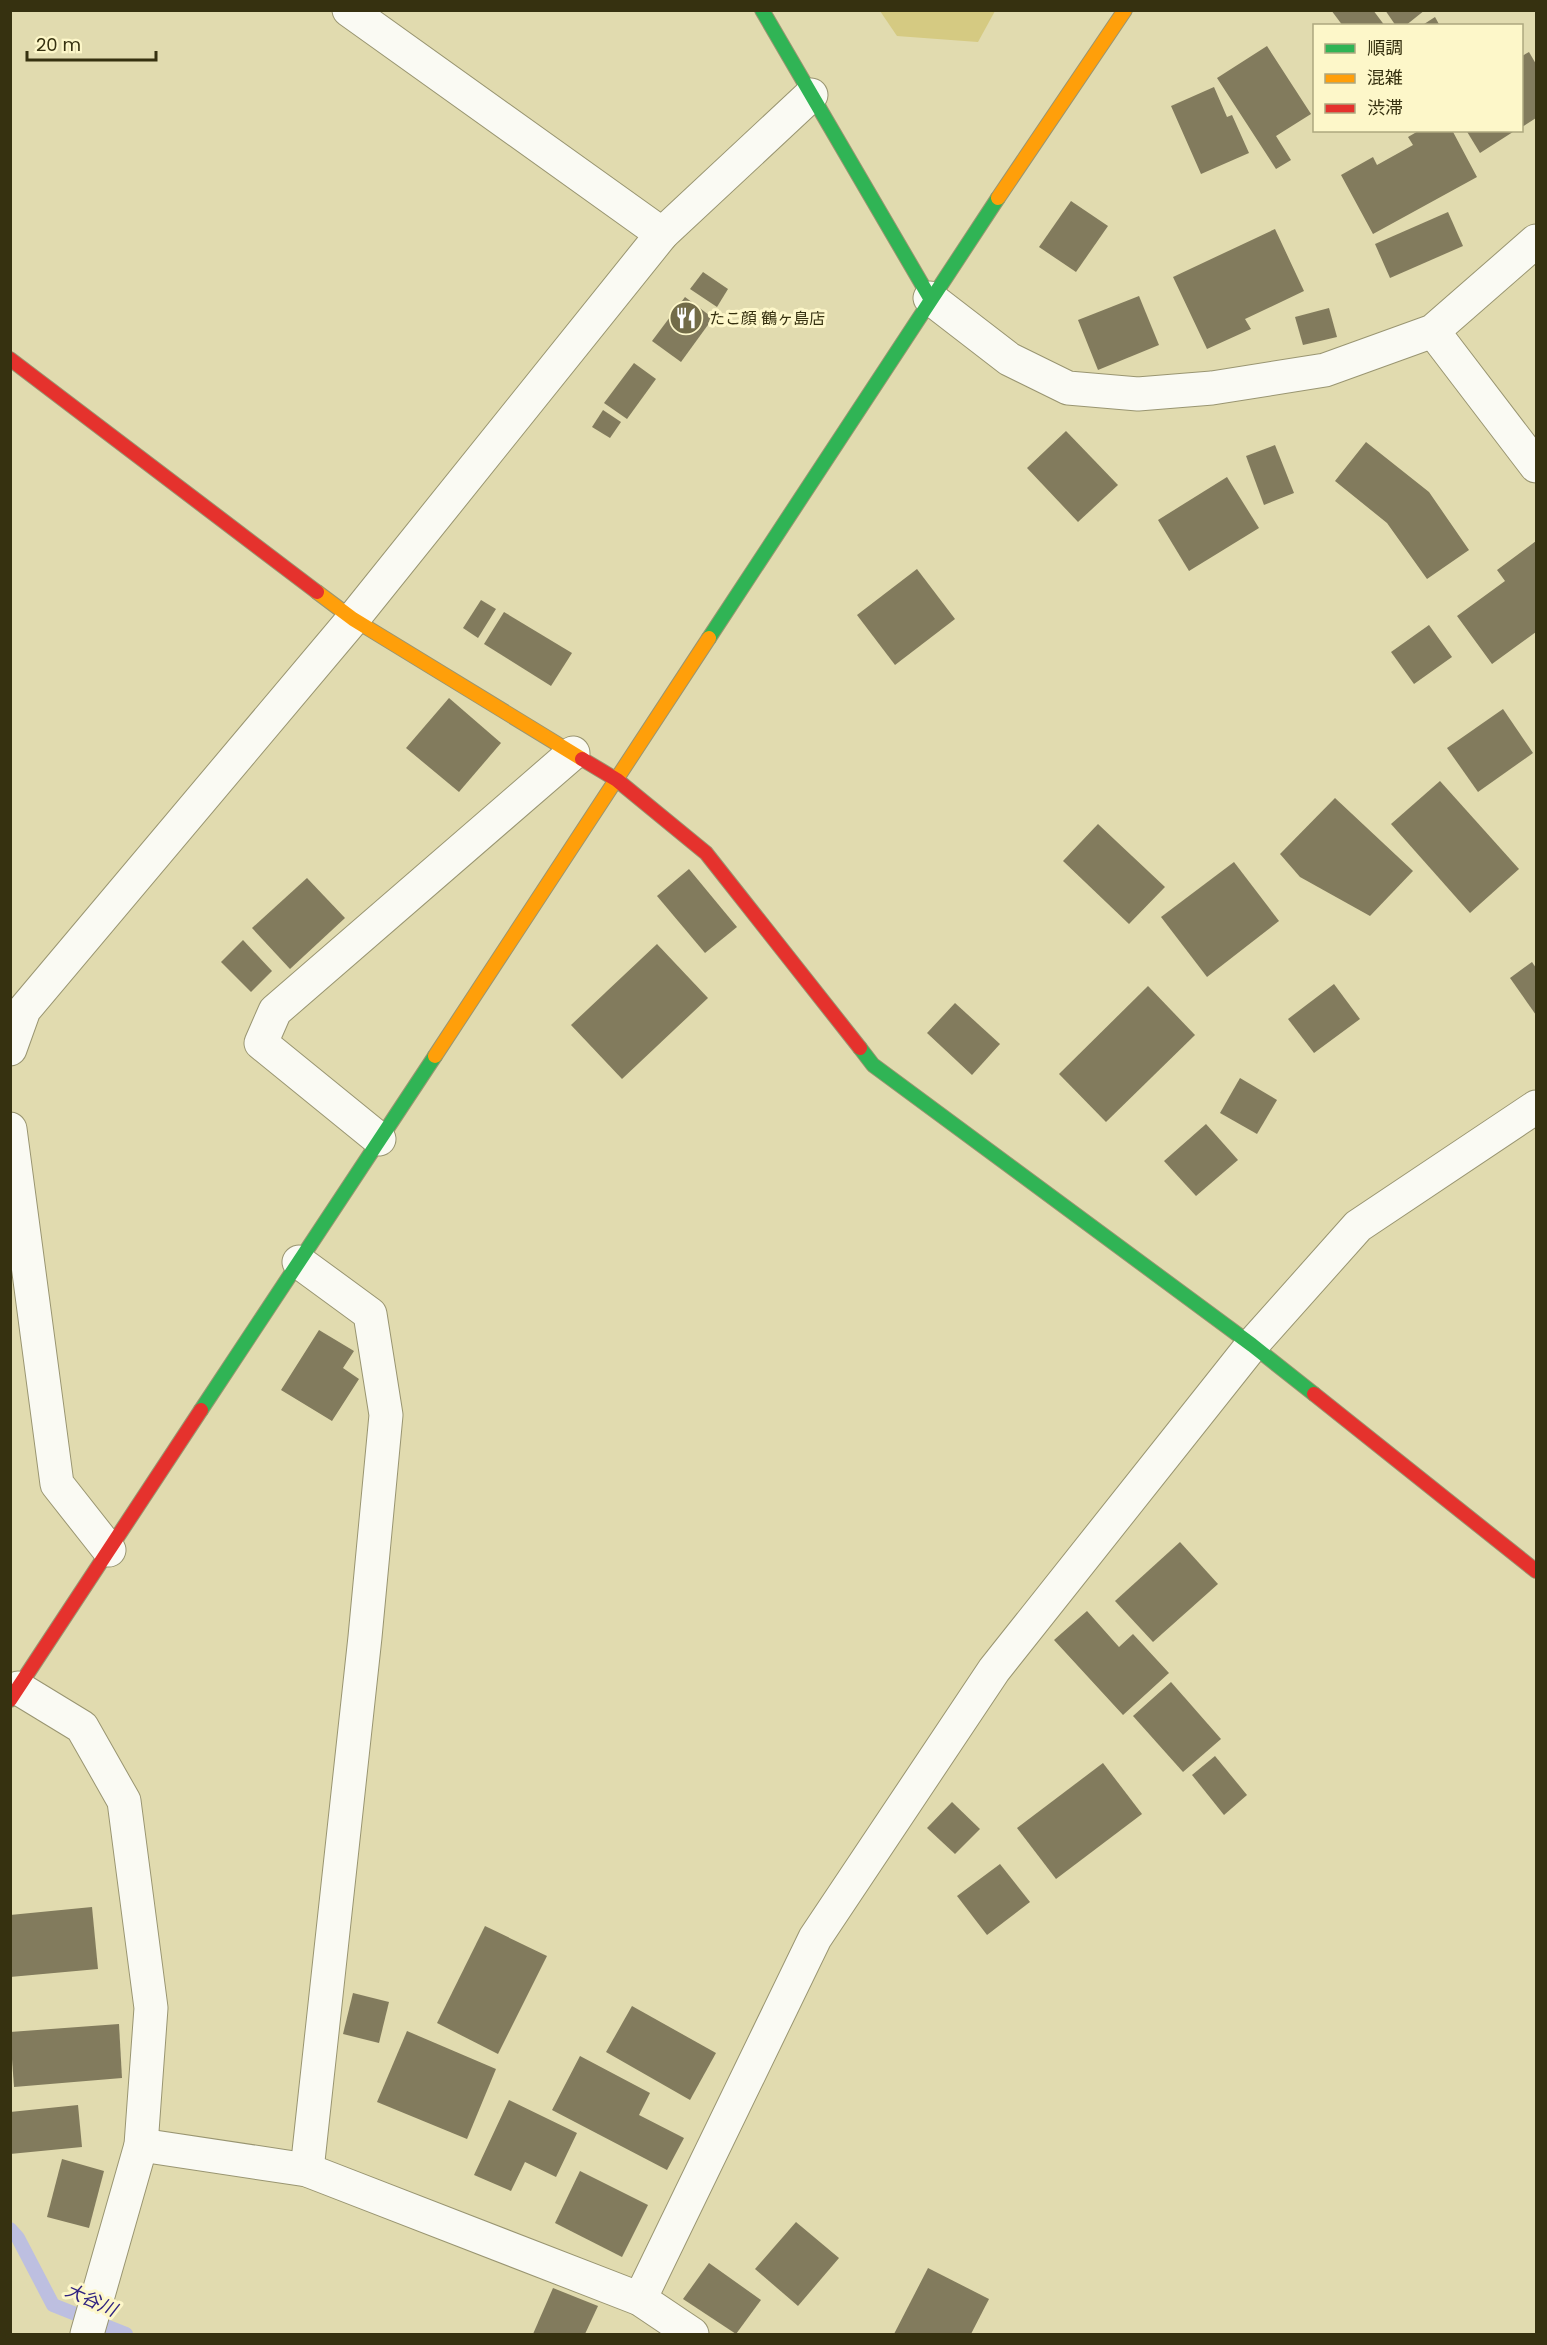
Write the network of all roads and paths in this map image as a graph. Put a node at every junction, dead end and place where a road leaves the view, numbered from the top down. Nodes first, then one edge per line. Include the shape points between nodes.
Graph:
1 (349, 10) edge
2 (762, 10) edge
3 (1125, 10) edge
4 (811, 95) junction
5 (662, 234) junction
6 (1536, 241) edge
7 (930, 298) junction
8 (1433, 331) junction
9 (10, 359) edge
10 (1536, 466) edge
11 (353, 620) junction
12 (573, 753) junction
13 (617, 780) junction
14 (10, 1049) edge
15 (1536, 1107) edge
16 (10, 1128) edge
17 (379, 1138) junction
18 (299, 1262) junction
19 (1252, 1345) junction
20 (109, 1550) junction
21 (1536, 1571) edge
22 (14, 1694) edge
23 (141, 2145) junction
24 (307, 2170) junction
25 (640, 2300) junction
26 (87, 2334) edge
27 (692, 2334) edge

1 - 5 street
2 - 4 street
3 - 7 street
4 - 5 street
4 - 7 street
5 - 11 street
6 - 8 street
7 - 8 street via 1009,360 1068,388 1138,394 1212,388 1325,370
7 - 13 street
8 - 10 street
9 - 11 street
11 - 12 street
11 - 14 street via 24,1010
12 - 13 street
12 - 17 street via 275,1011 261,1043
13 - 17 street
13 - 19 street via 706,853 873,1065
15 - 19 street via 1358,1226
16 - 20 street via 57,1484
17 - 18 street
18 - 20 street
18 - 24 street via 370,1314 386,1415
19 - 21 street
19 - 25 street via 994,1670 815,1938
20 - 22 street
22 - 23 street via 82,1727 124,1801 152,2008
23 - 24 street
23 - 26 street
24 - 25 street
25 - 27 street

